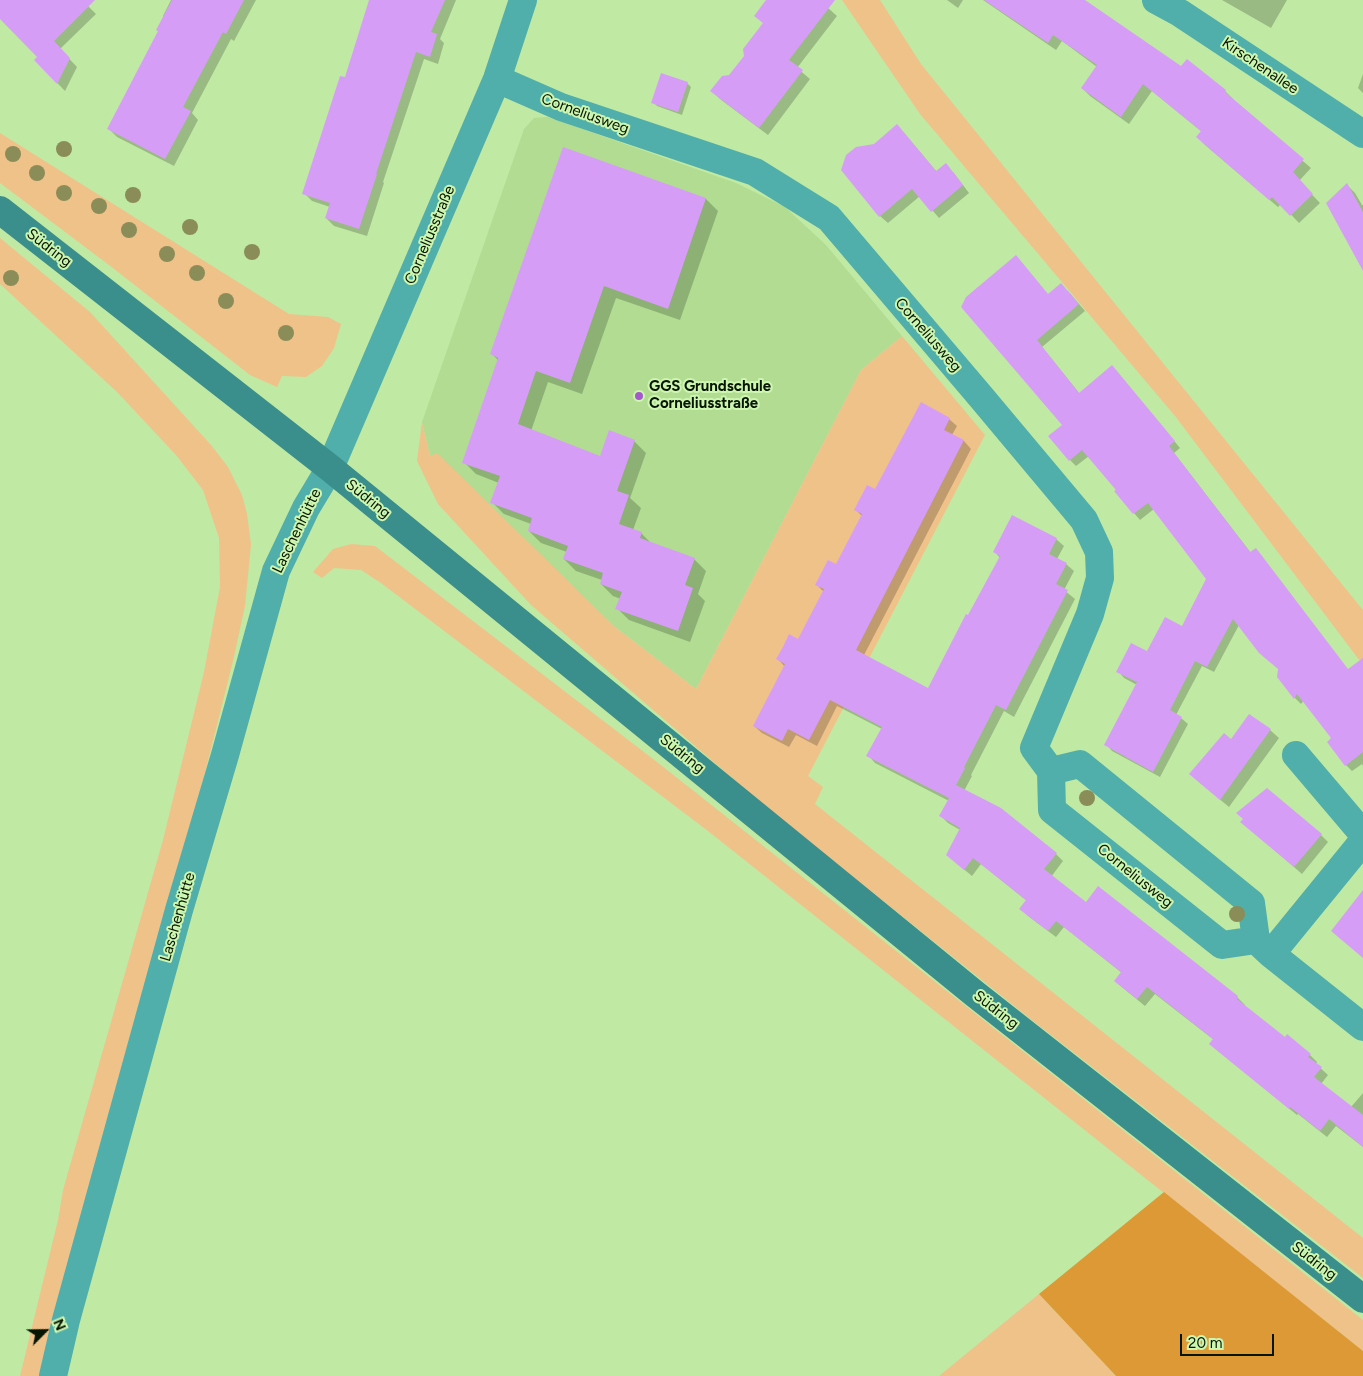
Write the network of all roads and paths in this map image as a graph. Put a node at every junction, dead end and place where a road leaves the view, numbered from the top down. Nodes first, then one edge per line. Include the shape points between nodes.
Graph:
1 (523, 0) edge
2 (1156, 0) edge
3 (497, 79) junction
4 (1363, 134) edge
5 (0, 210) edge
6 (330, 468) junction
7 (1296, 755) dead end
8 (1050, 771) junction
9 (1363, 834) edge
10 (1363, 841) edge
11 (1263, 947) junction
12 (1363, 1027) edge
13 (1363, 1299) edge
14 (53, 1376) edge

1 - 3 street, Corneliusstraße
2 - 4 street, Kirschenallee
3 - 6 street, Corneliusstraße
3 - 8 street, Corneliusweg via 561,107 755,172 829,218 1084,520 1099,552 1100,578 1090,614 1034,748
5 - 6 main road, Südring
6 - 13 main road, Südring via 975,994
6 - 14 street, Laschenhütte via 306,508 276,571 179,910
7 - 9 street
8 - 11 street, Corneliusweg via 1052,810 1222,945
8 - 11 street via 1080,764 1252,903
10 - 11 street
11 - 12 street

